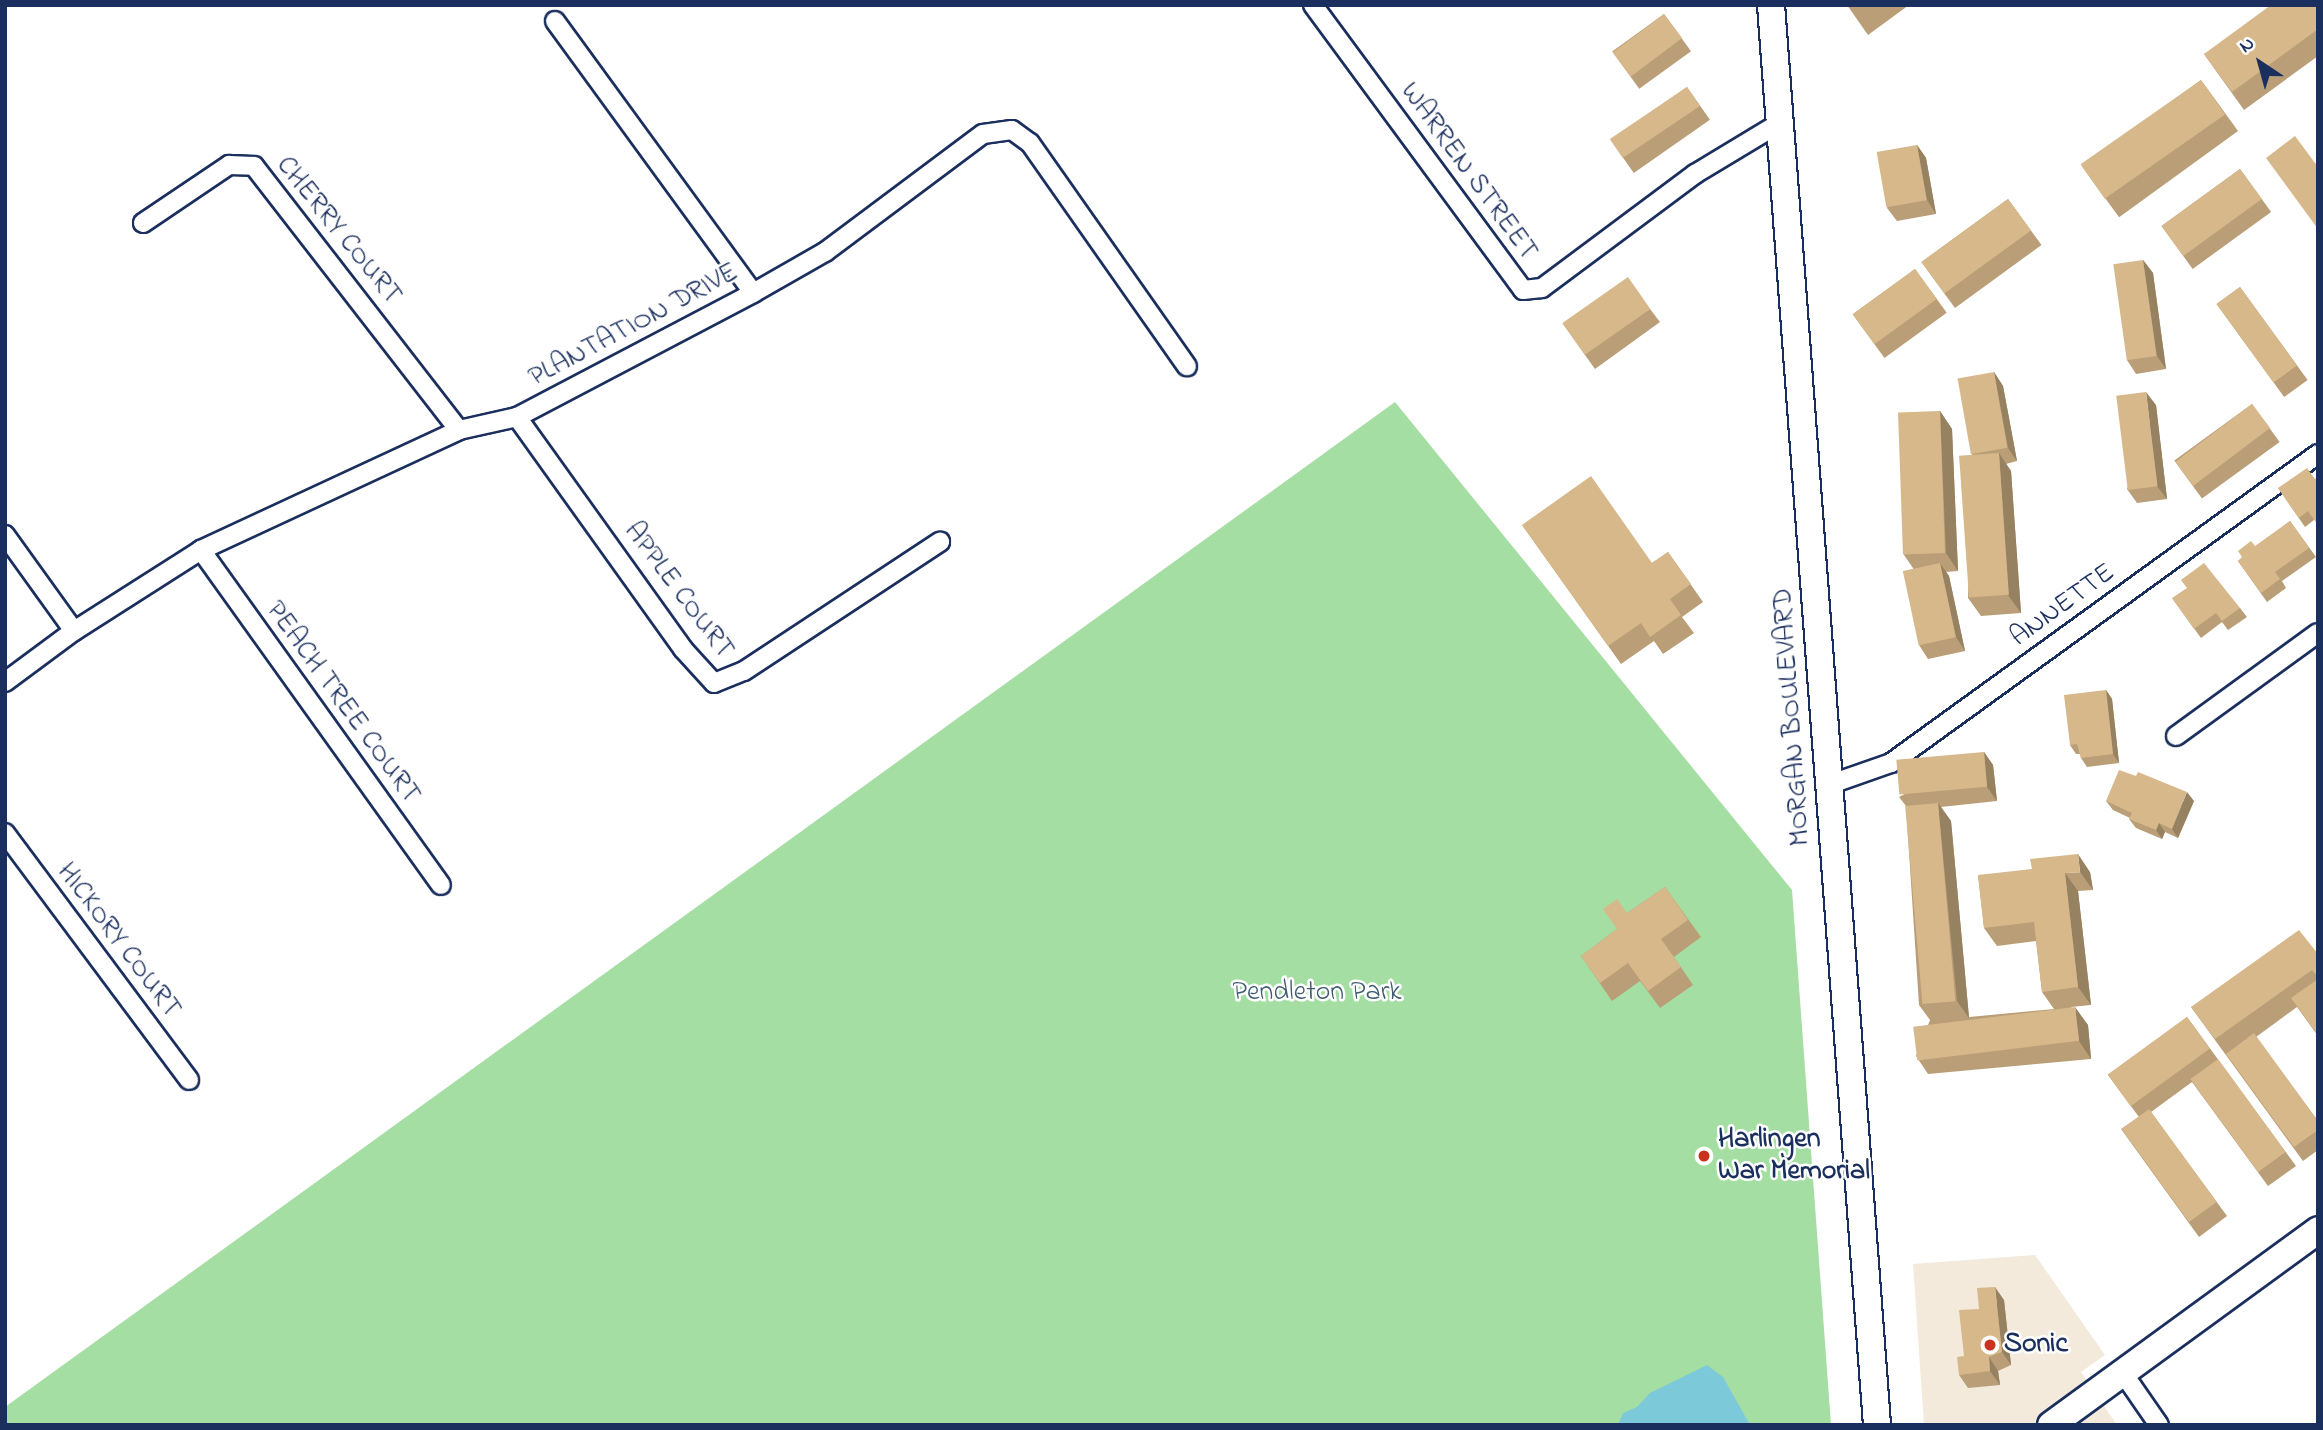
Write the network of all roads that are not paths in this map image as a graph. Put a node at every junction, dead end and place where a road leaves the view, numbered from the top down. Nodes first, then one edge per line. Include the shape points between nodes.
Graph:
1 (1313, 5) edge
2 (1771, 5) edge
3 (555, 21) dead end
4 (1778, 124) junction
5 (143, 223) dead end
6 (753, 293) junction
7 (1187, 366) dead end
8 (517, 417) junction
9 (460, 430) junction
10 (2318, 454) edge
11 (5, 535) edge
12 (940, 542) dead end
13 (201, 551) junction
14 (74, 631) junction
15 (2318, 633) edge
16 (5, 681) edge
17 (2176, 737) dead end
18 (1831, 784) junction
19 (5, 833) edge
20 (441, 885) dead end
21 (189, 1080) dead end
22 (2318, 1230) edge
23 (2123, 1373) junction
24 (1877, 1425) edge
25 (2051, 1425) edge
26 (2159, 1425) edge

1 - 4 street, WARREN STREET via 1524,290 1542,288 1695,174
2 - 4 main road, MORGAN BOULEVARD
3 - 6 street
4 - 18 main road, MORGAN BOULEVARD
5 - 9 street, CHERRY COURT via 229,166 254,166
6 - 7 street, PLANTATION DRIVE via 825,252 983,134 1012,130 1030,143
6 - 8 street, PLANTATION DRIVE
8 - 9 street, PLANTATION DRIVE
8 - 12 street, APPLE COURT via 682,649 714,683 744,671
9 - 13 street, PLANTATION DRIVE
10 - 18 street, ANNETTE via 1891,762
11 - 14 street
13 - 14 street, PLANTATION DRIVE
13 - 20 street, PEACH TREE COURT
14 - 16 street, PLANTATION DRIVE
15 - 17 street
18 - 24 main road, MORGAN BOULEVARD
19 - 21 street, HICKORY COURT
22 - 23 main road
23 - 25 main road
23 - 26 street

